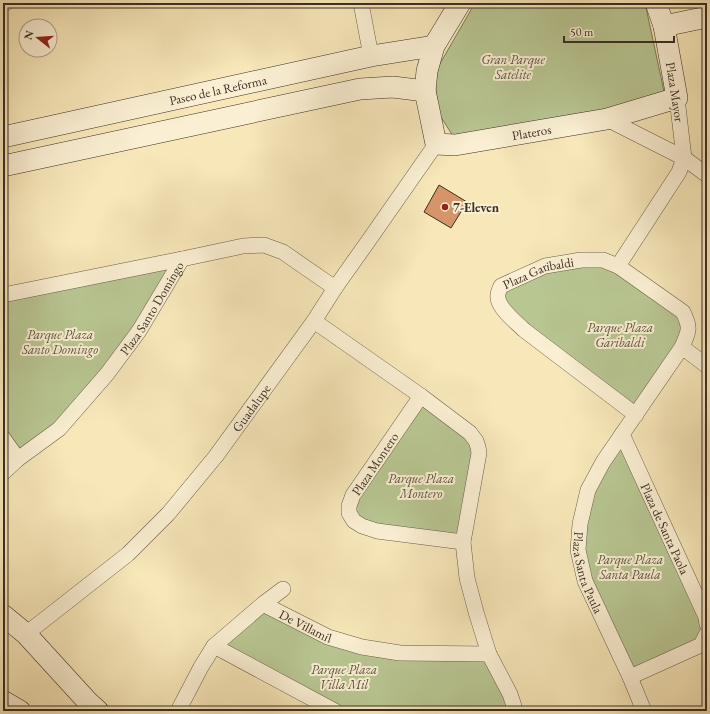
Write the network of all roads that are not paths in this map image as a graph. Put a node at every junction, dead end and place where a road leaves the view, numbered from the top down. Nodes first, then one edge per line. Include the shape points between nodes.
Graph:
1 (6, 3) edge
2 (361, 3) edge
3 (460, 3) edge
4 (656, 3) edge
5 (3, 4) edge
6 (707, 17) edge
7 (664, 26) junction
8 (434, 46) junction
9 (371, 56) junction
10 (425, 91) junction
11 (677, 98) junction
12 (607, 118) junction
13 (3, 136) edge
14 (436, 144) junction
15 (684, 158) junction
16 (3, 166) edge
17 (707, 175) edge
18 (182, 260) junction
19 (618, 266) junction
20 (335, 288) junction
21 (3, 295) edge
22 (314, 321) junction
23 (685, 340) junction
24 (707, 366) edge
25 (421, 396) junction
26 (636, 415) junction
27 (622, 434) junction
28 (3, 438) edge
29 (18, 459) junction
30 (3, 473) edge
31 (463, 542) junction
32 (283, 589) dead end
33 (263, 604) junction
34 (3, 615) edge
35 (707, 624) edge
36 (707, 633) edge
37 (26, 634) junction
38 (214, 646) junction
39 (489, 654) junction
40 (630, 677) junction
41 (3, 701) edge
42 (89, 708) edge
43 (20, 711) edge
44 (178, 711) edge
45 (335, 711) edge
46 (514, 711) edge
47 (644, 711) edge

1 - 5 street
2 - 9 street
3 - 8 street
4 - 7 street, Plaza Mayor
6 - 7 street
7 - 11 street, Plaza Mayor
8 - 9 street, Paseo de la Reforma
8 - 10 street via 427,70
9 - 13 street, Paseo de la Reforma
10 - 14 street
10 - 16 street via 393,86 360,89
11 - 12 street, Plateros
11 - 15 street, Plaza Mayor
12 - 14 street, Plateros via 455,145
12 - 15 street
14 - 20 street, Guadalupe
15 - 17 street
15 - 19 street via 679,172
18 - 20 street, Plaza Santo Domingo via 243,246 264,246 283,252
18 - 21 street
18 - 29 street, Plaza Santo Domingo via 139,331 108,374 58,429
19 - 23 street via 683,312 688,323
19 - 26 street, Plaza Garibaldi via 603,260 581,260 545,266 501,286 498,298 508,314 524,330
20 - 22 street, Guadalupe
22 - 25 street
22 - 37 street, Guadalupe via 216,456 168,514 128,554
23 - 24 street
23 - 26 street, Plaza Santa Paula
25 - 31 street via 470,433 478,447
25 - 31 street, Plaza Montero via 353,495 349,513 354,521 377,531
26 - 27 street, Plaza Santa Paula
27 - 35 street, Plaza de Santa Paola
27 - 40 street, Plaza Santa Paula via 588,490 580,524 578,550 585,581
28 - 29 street
29 - 30 street, Plaza Santo Domingo
31 - 39 street via 468,578
32 - 33 street
33 - 38 street
33 - 39 street, De Villamil via 328,637 362,647 400,653
34 - 37 street
36 - 40 street via 701,645
37 - 42 street
38 - 44 street
38 - 45 street
39 - 46 street via 510,694
40 - 47 street, Plaza Santa Paula
41 - 43 street

